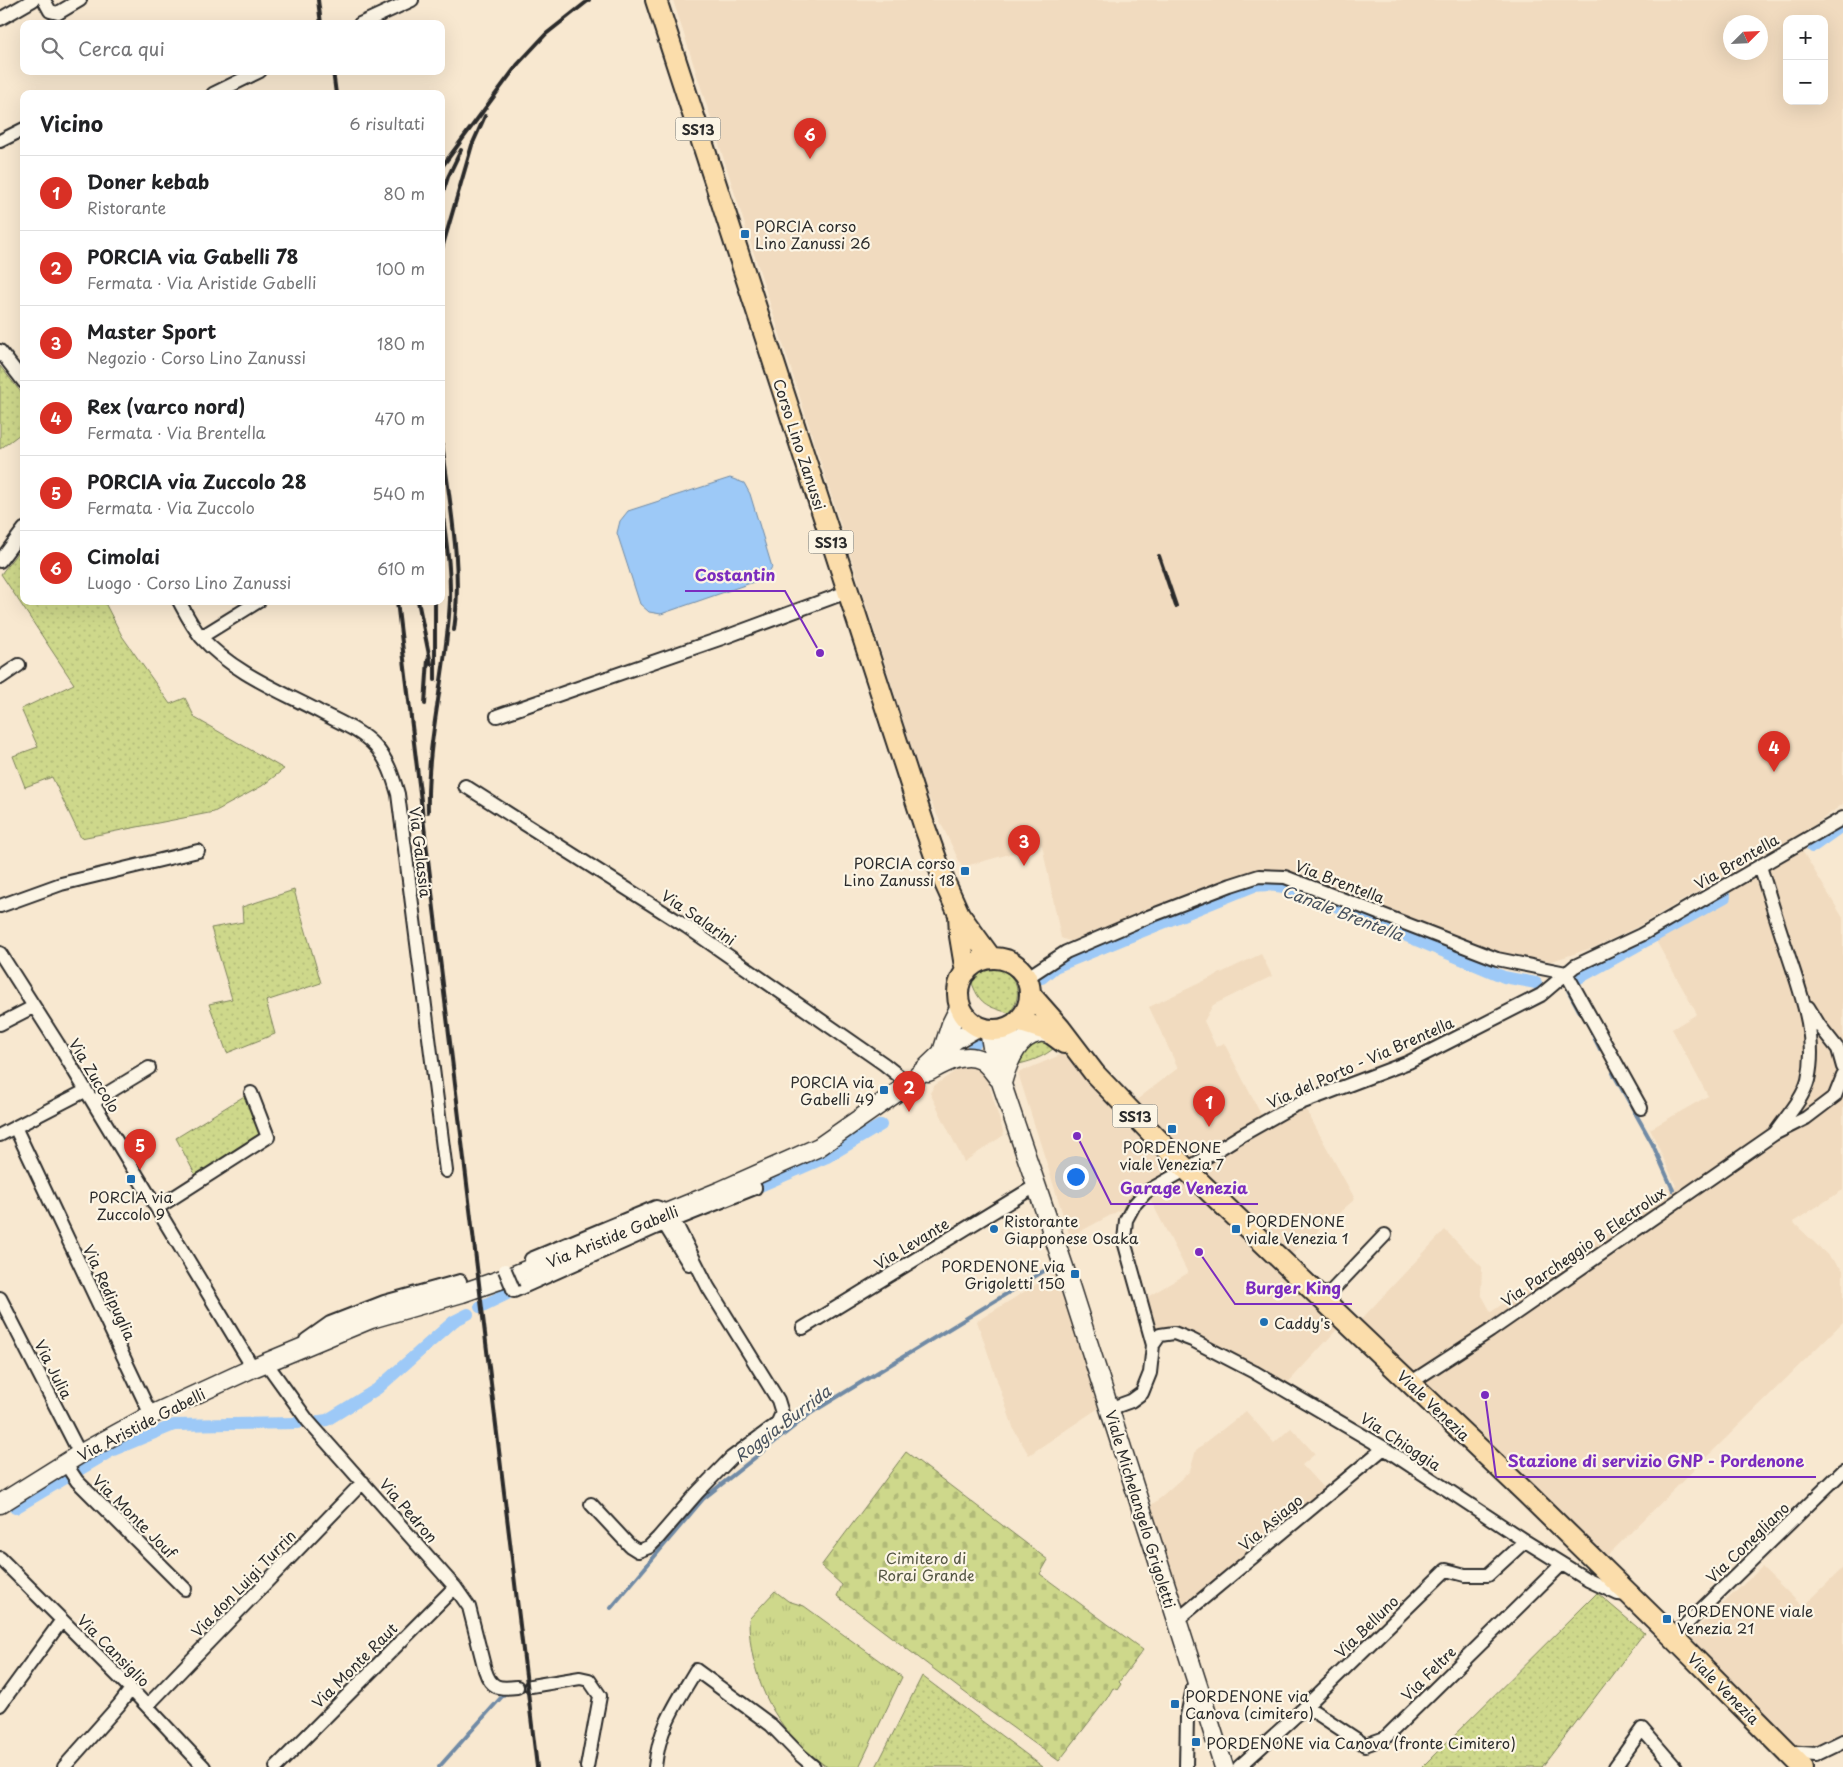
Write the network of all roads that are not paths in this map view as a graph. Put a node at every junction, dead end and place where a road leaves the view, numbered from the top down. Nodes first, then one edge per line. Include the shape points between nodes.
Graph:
1 (33, 0) edge
2 (44, 0) edge
3 (80, 0) edge
4 (412, 0) edge
5 (656, 0) edge
6 (0, 19) edge
7 (369, 20) edge
8 (252, 75) edge
9 (221, 90) edge
10 (20, 131) edge
11 (0, 141) edge
12 (0, 351) edge
13 (20, 377) edge
14 (20, 534) edge
15 (0, 561) edge
16 (847, 592) junction
17 (181, 605) edge
18 (253, 605) edge
19 (201, 637) junction
20 (20, 665) dead end
21 (0, 678) edge
22 (498, 716) dead end
23 (465, 786) dead end
24 (1843, 818) edge
25 (198, 851) dead end
26 (1760, 866) junction
27 (0, 906) edge
28 (959, 914) junction
29 (0, 953) edge
30 (991, 958) junction
31 (966, 972) junction
32 (1566, 973) junction
33 (1029, 987) junction
34 (1801, 994) junction
35 (960, 1006) junction
36 (33, 1008) junction
37 (0, 1024) edge
38 (1015, 1024) junction
39 (984, 1029) junction
40 (1056, 1036) junction
41 (1827, 1036) junction
42 (1811, 1041) junction
43 (942, 1052) junction
44 (1082, 1057) junction
45 (1843, 1067) edge
46 (150, 1068) dead end
47 (1843, 1076) edge
48 (913, 1081) junction
49 (1002, 1083) junction
50 (85, 1091) junction
51 (251, 1093) dead end
52 (93, 1102) junction
53 (1641, 1108) dead end
54 (15, 1127) junction
55 (1774, 1134) junction
56 (0, 1135) edge
57 (446, 1171) dead end
58 (1189, 1172) junction
59 (1037, 1185) junction
60 (157, 1208) junction
61 (667, 1218) junction
62 (1385, 1235) dead end
63 (460, 1281) dead end
64 (0, 1298) edge
65 (1323, 1300) junction
66 (803, 1328) dead end
67 (1153, 1346) junction
68 (288, 1353) junction
69 (260, 1366) junction
70 (1410, 1383) junction
71 (1109, 1409) junction
72 (151, 1415) junction
73 (1384, 1448) junction
74 (80, 1454) junction
75 (1843, 1471) edge
76 (70, 1472) junction
77 (363, 1482) junction
78 (0, 1504) edge
79 (591, 1504) dead end
80 (1525, 1541) junction
81 (1, 1560) edge
82 (1562, 1564) junction
83 (455, 1587) junction
84 (185, 1589) dead end
85 (1630, 1595) junction
86 (62, 1620) junction
87 (1176, 1622) junction
88 (1673, 1637) junction
89 (1195, 1679) junction
90 (531, 1686) dead end
91 (517, 1687) dead end
92 (132, 1689) junction
93 (0, 1705) edge
94 (147, 1706) junction
95 (1301, 1711) junction
96 (1843, 1741) edge
97 (1787, 1752) junction
98 (64, 1767) edge
99 (204, 1767) edge
100 (276, 1767) edge
101 (587, 1767) edge
102 (655, 1767) edge
103 (814, 1767) edge
104 (1186, 1767) edge
105 (1224, 1767) edge
106 (1239, 1767) edge
107 (1616, 1767) edge
108 (1675, 1767) edge
109 (1802, 1767) edge

1 - 6 street
2 - 3 street via 50,11 58,13
4 - 7 street
5 - 16 main road, Corso Lino Zanussi / SS13
8 - 9 street
10 - 11 street
12 - 13 street
14 - 15 street
16 - 22 street
16 - 28 main road, Corso Lino Zanussi / SS13 via 924,825
17 - 19 street, Via Galassia
18 - 19 street
19 - 57 street, Via Galassia via 222,657 262,682 356,730 385,759 398,794
20 - 21 street
23 - 48 street, Via Salarini via 687,927
24 - 26 street, Via Brentella
25 - 27 street via 61,884
26 - 32 street, Via Brentella via 1641,935
26 - 34 street, Via Parcheggio B Electrolux
28 - 30 main road, Corso Lino Zanussi
28 - 31 main road, Corso Lino Zanussi
29 - 36 street, Via Zuccolo
30 - 31 main road via 982,960
30 - 33 main road via 1016,966
31 - 35 main road via 958,988
32 - 33 street, Via Brentella via 1497,959 1285,877 1260,876 1066,952 1034,973
32 - 53 street
32 - 58 street, Via del Porto - Via Brentella via 1531,1000 1409,1062 1293,1106 1240,1136
33 - 38 main road via 1029,1004
33 - 44 main road
34 - 41 street, Via Parcheggio B Electrolux
34 - 42 street, Via Parcheggio B Electrolux
35 - 39 main road via 964,1015
35 - 43 main road, Via Aristide Gabelli
36 - 37 street
36 - 50 street, Via Zuccolo
38 - 39 main road via 1000,1030
38 - 40 main road via 1046,1030
38 - 49 main road via 1003,1052
39 - 43 main road, Via Aristide Gabelli via 955,1040
39 - 49 main road
40 - 44 main road
40 - 49 main road via 1039,1033 1022,1043 1010,1058
41 - 42 street
41 - 45 street, Via Parcheggio B Electrolux via 1838,1049
42 - 55 street, Via Parcheggio B Electrolux via 1808,1082
43 - 48 main road, Via Aristide Gabelli
44 - 58 main road, SS13
46 - 52 street
47 - 55 street, Via Parcheggio B Electrolux via 1836,1096 1806,1118
48 - 49 main road, Via Aristide Gabelli via 944,1063 972,1058 981,1060
48 - 61 main road, Via Aristide Gabelli via 820,1146
49 - 59 main road
50 - 52 street, Via Zuccolo
50 - 54 street
51 - 60 street via 268,1137
52 - 60 street, Via Zuccolo
54 - 56 street
54 - 72 street, Via Redipuglia
55 - 70 street, Via Parcheggio B Electrolux
58 - 65 main road, Viale Venezia / SS13
58 - 67 street via 1146,1192 1126,1220 1124,1242
59 - 66 street, Via Levante
59 - 71 main road, Viale Michelangelo Grigoletti
60 - 69 street, Via Zuccolo
61 - 61 street, bridge via 514,1291 505,1270 656,1207
61 - 68 main road, Via Aristide Gabelli via 462,1294 371,1319
61 - 79 street via 778,1400 782,1413 780,1420 726,1463 658,1538 643,1550 630,1546
62 - 65 street
63 - 68 street, Via Aristide Gabelli via 384,1302 330,1323
64 - 74 street, Via Julia
65 - 70 main road, Viale Venezia / SS13
67 - 71 street via 1150,1373 1142,1393
67 - 73 street, Via Chioggia via 1160,1335 1174,1333 1192,1340 1254,1372
68 - 69 main road, Via Aristide Gabelli
69 - 72 main road, Via Aristide Gabelli
69 - 77 street, Via Pedron
70 - 85 main road, Viale Venezia / SS13
71 - 87 main road, Viale Michelangelo Grigoletti
72 - 74 main road, Via Aristide Gabelli
73 - 80 street, Via Chioggia
73 - 87 street, Via Asiago
74 - 76 main road, Via Aristide Gabelli
75 - 88 street, Via Conegliano
76 - 78 main road, Via Aristide Gabelli
76 - 84 street, Via Monte Jouf
77 - 83 street, Via Pedron
77 - 94 street, Via don Luigi Turrin
80 - 82 street, Via Chioggia
80 - 95 street, Via Belluno via 1488,1575 1446,1570
81 - 86 street, Via Cansiglio
82 - 85 street, Via Chioggia via 1618,1594
82 - 95 street, Via Feltre via 1384,1738 1365,1745 1314,1712
83 - 91 street, Via Pedron via 469,1607 487,1676 493,1685 502,1689
83 - 100 street, Via Monte Raut
85 - 88 main road, Viale Venezia / SS13
86 - 92 street, Via Cansiglio
86 - 93 street
87 - 89 main road, Viale Michelangelo Grigoletti
88 - 97 main road, Viale Venezia / SS13
89 - 104 street via 1187,1716
89 - 105 main road, Viale Michelangelo Grigoletti
90 - 101 street via 580,1678 589,1680 600,1696
92 - 94 street, Via Cansiglio
92 - 98 street
94 - 99 street, Via Cansiglio
95 - 106 street, Via Belluno
96 - 97 street via 1816,1754
97 - 109 main road, Viale Venezia / SS13
102 - 103 street via 657,1747 667,1720 696,1670 771,1725
107 - 108 street via 1642,1729

